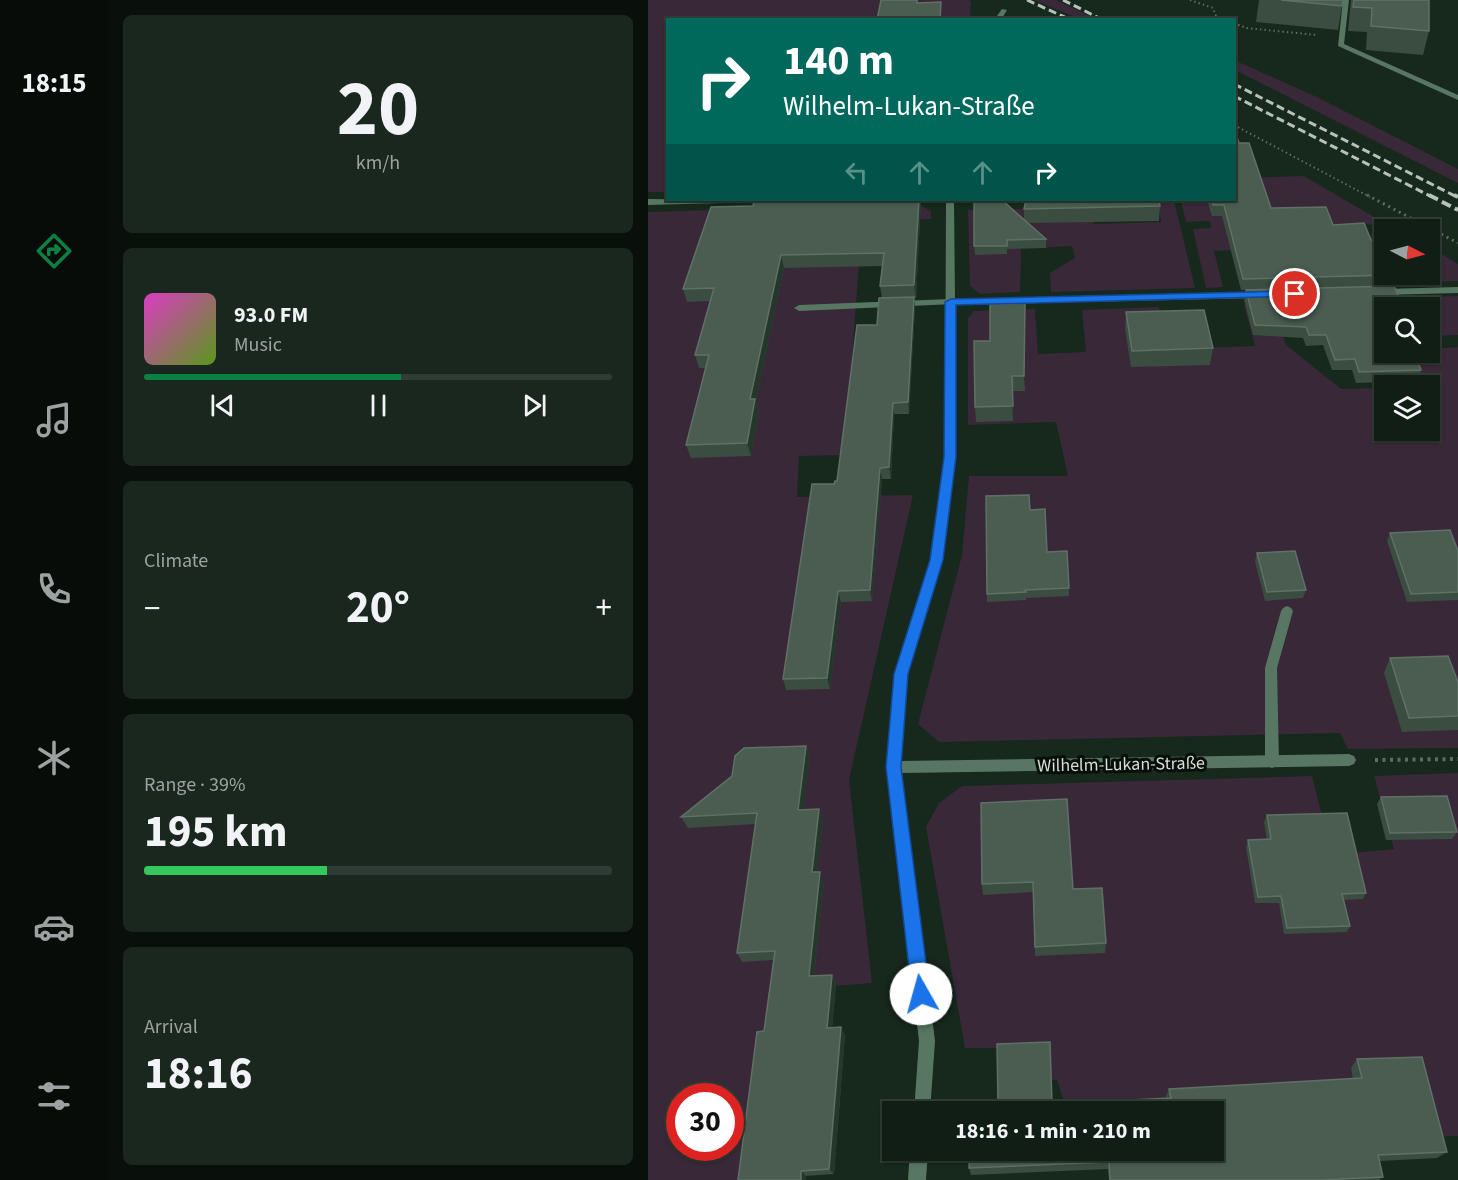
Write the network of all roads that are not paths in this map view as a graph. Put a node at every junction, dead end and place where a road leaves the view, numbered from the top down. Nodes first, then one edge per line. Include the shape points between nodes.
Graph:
1 (1346, 0) edge
2 (1004, 10) dead end
3 (998, 18) edge
4 (1458, 98) edge
5 (685, 201) edge
6 (950, 201) edge
7 (648, 202) edge
8 (1458, 290) edge
9 (1365, 292) edge
10 (1272, 295) edge
11 (951, 302) junction
12 (800, 308) dead end
13 (1287, 612) dead end
14 (1349, 760) road end
15 (1272, 762) junction
16 (894, 767) junction
17 (923, 1101) edge
18 (918, 1161) edge
19 (917, 1180) edge

1 - 4 street via 1340,45
2 - 3 street
5 - 7 street
6 - 11 street
8 - 9 street
10 - 11 street
11 - 12 street
11 - 16 street via 950,457 936,560 901,674
13 - 15 street via 1271,668
14 - 15 street, Wilhelm-Lukan-Straße
15 - 16 street, Wilhelm-Lukan-Straße
16 - 17 street via 927,1041
18 - 19 street

